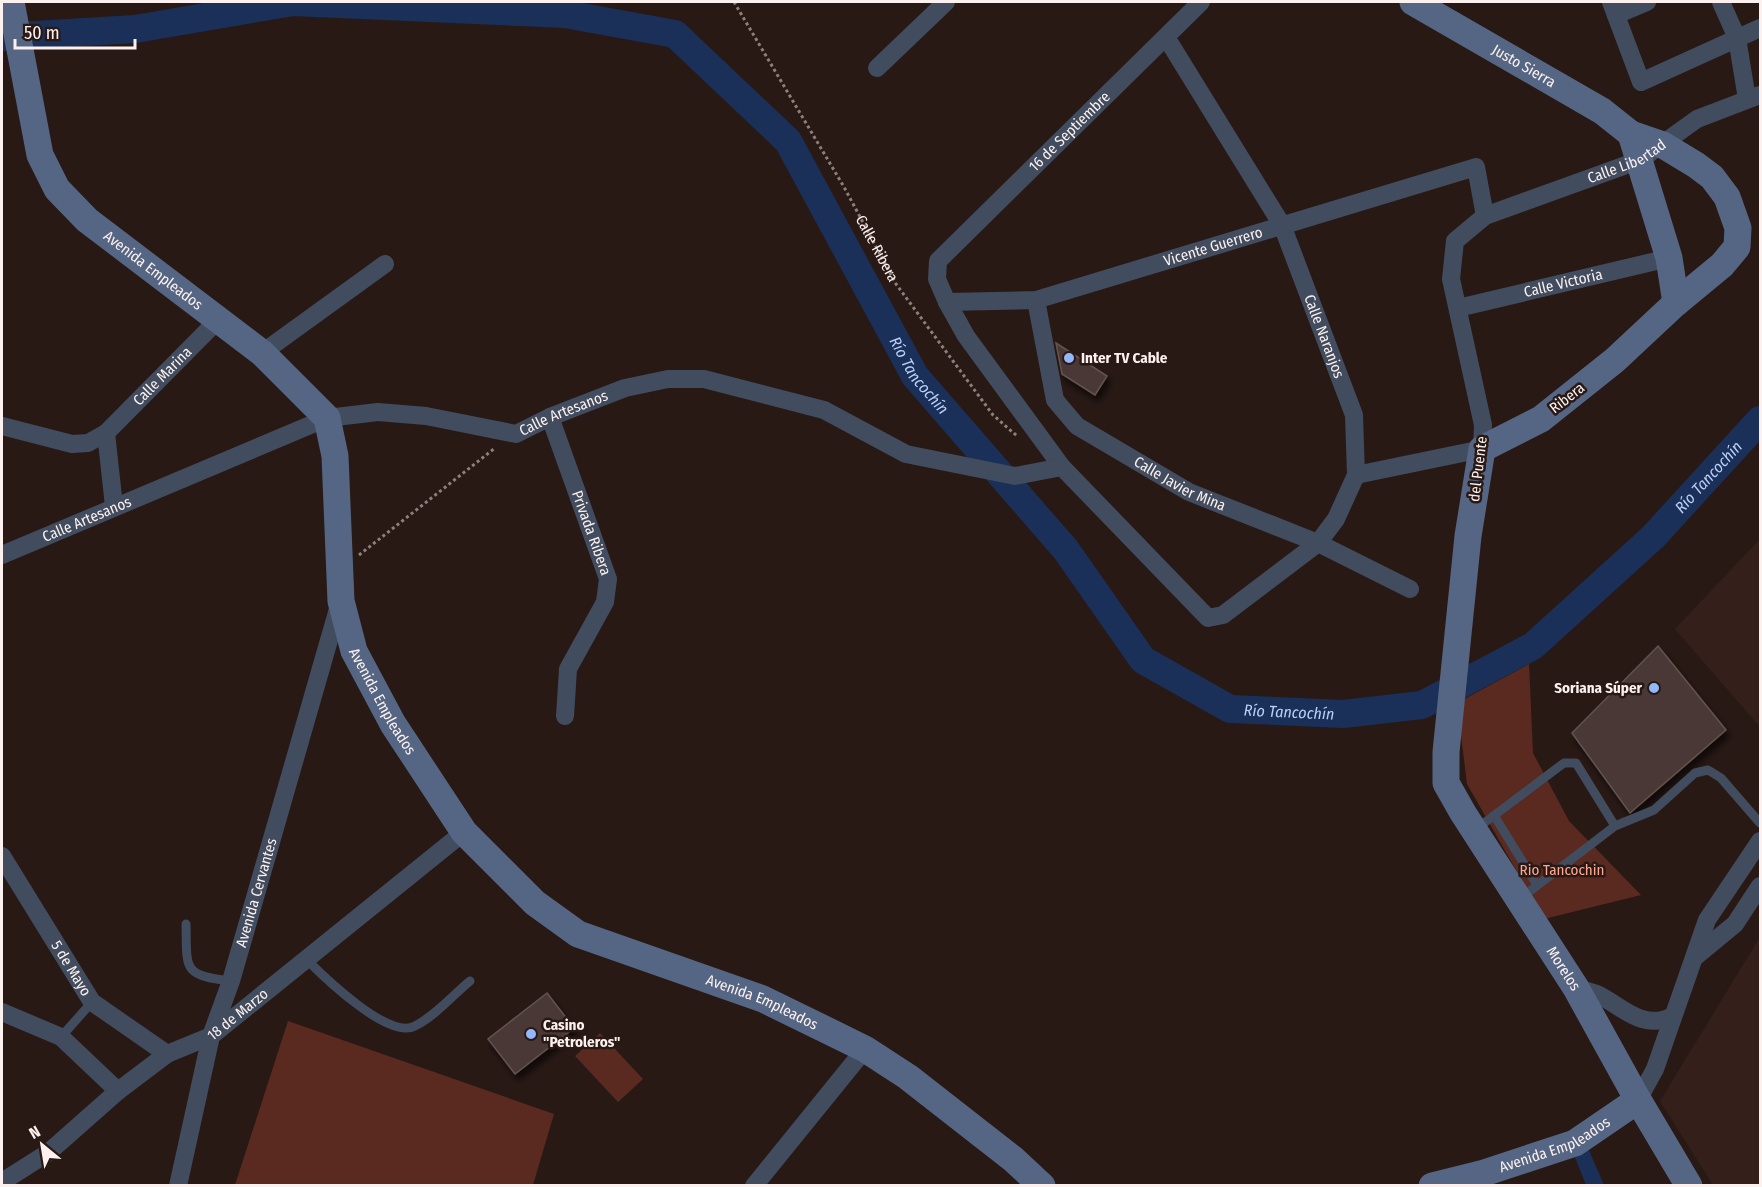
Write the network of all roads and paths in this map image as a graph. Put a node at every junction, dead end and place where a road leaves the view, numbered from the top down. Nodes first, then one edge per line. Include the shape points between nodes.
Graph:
1 (11, 2) edge
2 (734, 2) edge
3 (946, 2) edge
4 (1201, 2) edge
5 (1413, 2) edge
6 (1647, 2) edge
7 (1721, 2) edge
8 (1614, 8) edge
9 (1761, 28) edge
10 (1166, 37) junction
11 (1737, 38) junction
12 (877, 68) dead end
13 (1754, 97) edge
14 (1631, 134) junction
15 (1663, 145) junction
16 (1640, 160) junction
17 (1485, 216) junction
18 (1281, 225) junction
19 (1737, 247) joint
20 (1669, 258) junction
21 (385, 264) dead end
22 (1036, 300) junction
23 (947, 302) junction
24 (1676, 303) junction
25 (1458, 308) junction
26 (218, 320) junction
27 (262, 353) junction
28 (550, 417) junction
29 (327, 418) junction
30 (2, 426) edge
31 (106, 433) junction
32 (516, 434) junction
33 (1019, 438) dead end
34 (1482, 449) junction
35 (1062, 467) junction
36 (1356, 475) junction
37 (114, 506) junction
38 (1318, 543) junction
39 (2, 555) edge
40 (341, 570) junction
41 (1410, 589) dead end
42 (341, 601) junction
43 (564, 716) dead end
44 (1446, 752) joint
45 (1761, 823) edge
46 (1484, 824) junction
47 (1615, 826) junction
48 (465, 832) junction
49 (1761, 840) edge
50 (2, 856) edge
51 (1761, 886) edge
52 (1528, 893) junction
53 (186, 924) dead end
54 (1695, 957) junction
55 (307, 960) junction
56 (231, 981) junction
57 (470, 981) dead end
58 (1576, 988) junction
59 (92, 1002) junction
60 (2, 1012) edge
61 (1673, 1016) junction
62 (211, 1036) junction
63 (61, 1037) junction
64 (865, 1049) junction
65 (167, 1054) junction
66 (118, 1091) junction
67 (1638, 1100) junction
68 (1485, 1179) edge
69 (2, 1182) edge
70 (177, 1185) edge
71 (754, 1185) edge
72 (1042, 1185) edge
73 (1432, 1185) edge
74 (1689, 1185) edge

1 - 26 street, Avenida Empleados via 40,155 57,189 87,220
2 - 33 path, Calle Ribera via 896,284 993,415
3 - 12 street
4 - 10 street, 16 de Septiembre
5 - 14 street, Justo Sierra via 1602,111
6 - 8 street
7 - 11 street
8 - 11 street via 1641,82
9 - 11 street
10 - 18 street, Calle Naranjos
10 - 23 street, 16 de Septiembre via 938,261 938,279
11 - 13 street
13 - 15 street, Calle Libertad via 1697,119
14 - 15 street, Justo Sierra
14 - 16 street
15 - 16 street, Calle Libertad
15 - 19 street, Justo Sierra via 1712,177 1726,196 1738,228
16 - 17 street, Calle Libertad
16 - 20 street
17 - 18 street, Vicente Guerrero via 1476,167
17 - 25 street, del Puente via 1455,241 1451,279
18 - 22 street, Vicente Guerrero
18 - 36 street, Calle Naranjos via 1354,415
19 - 24 street, Ribera via 1722,265
20 - 24 street
20 - 25 street, Calle Victoria
21 - 27 street
22 - 23 street, Vicente Guerrero
22 - 38 street, Calle Javier Mina via 1055,400 1077,426 1189,492
23 - 35 street via 966,336
24 - 34 street, Ribera via 1615,360 1540,418
25 - 34 street, del Puente via 1483,425
26 - 27 street, Avenida Empleados
26 - 31 street, Calle Marina
27 - 29 street, Avenida Empleados
28 - 32 street, Calle Artesanos
28 - 35 street, Calle Artesanos via 625,388 668,379 704,380 824,410 906,454 1015,476
28 - 43 street, Privada Ribera via 608,579 605,602 568,669
29 - 32 street, Calle Artesanos via 378,412 426,416
29 - 37 street, Calle Artesanos
29 - 40 street, Avenida Empleados via 335,456
30 - 31 street, Calle Marina via 72,444 88,443
31 - 37 street
32 - 40 path
34 - 36 street, Ribera
34 - 44 street, del Puente via 1468,536
35 - 38 street, Calle Naranjos via 1208,618 1223,615
36 - 38 street, Calle Naranjos via 1336,519
37 - 39 street, Calle Artesanos
38 - 41 street, Calle Javier Mina
40 - 42 street, Avenida Empleados
42 - 48 street, Avenida Empleados via 354,651 393,724
42 - 56 street, Avenida Cervantes
44 - 46 street, Morelos via 1446,783
45 - 47 lane via 1722,778 1708,770 1695,773 1654,810
46 - 47 lane via 1571,760
46 - 52 street, Morelos
47 - 52 lane
48 - 55 street, 18 de Marzo
48 - 64 street, Avenida Empleados via 535,903 578,934 763,999
49 - 54 street via 1707,920
50 - 59 street, 5 de Mayo
51 - 54 street via 1735,924
52 - 58 street, Morelos
53 - 56 lane via 187,960 192,971 201,977
54 - 61 street
55 - 57 lane via 338,991 399,1028 414,1027
55 - 62 street, 18 de Marzo
56 - 62 street, Avenida Cervantes
58 - 61 street via 1598,994 1638,1019 1656,1022
58 - 67 street, Morelos
59 - 63 lane
59 - 65 street, 5 de Mayo
60 - 63 street
61 - 67 street via 1655,1069
62 - 65 street, 18 de Marzo
62 - 70 street, Avenida Cervantes
63 - 66 street
64 - 71 street
64 - 72 street, Avenida Empleados via 908,1077
65 - 66 street, 18 de Marzo
66 - 69 street, 18 de Marzo via 49,1152
67 - 68 street, Avenida Empleados via 1575,1143
67 - 74 street, Morelos
68 - 73 street, Avenida Empleados

